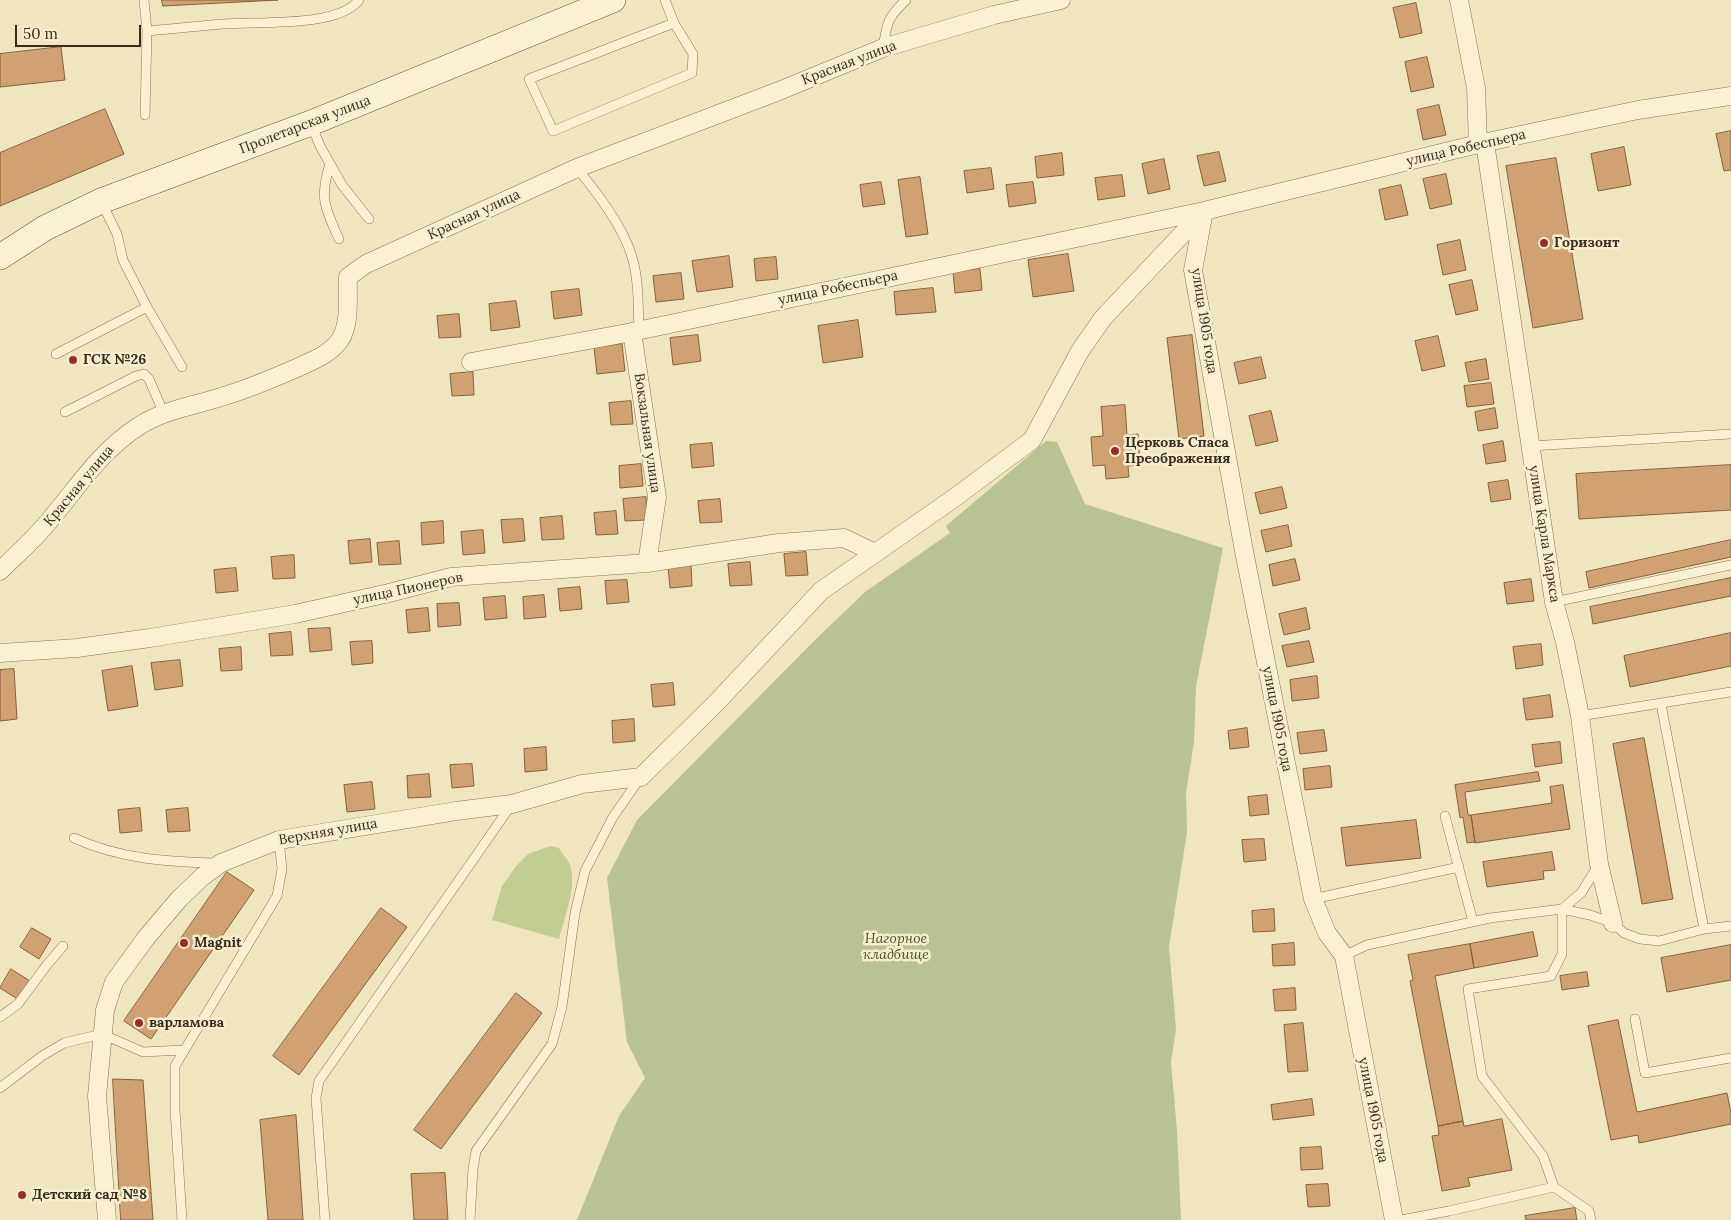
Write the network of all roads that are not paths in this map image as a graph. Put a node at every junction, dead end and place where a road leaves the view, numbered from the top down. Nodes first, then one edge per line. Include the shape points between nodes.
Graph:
1 (144, 0) edge
2 (359, 0) edge
3 (613, 0) edge
4 (666, 0) edge
5 (906, 0) edge
6 (1061, 0) edge
7 (1459, 0) edge
8 (674, 23) junction
9 (148, 31) junction
10 (883, 48) junction
11 (1731, 96) edge
12 (146, 115) dead end
13 (311, 124) junction
14 (1482, 144) junction
15 (330, 164) junction
16 (577, 168) junction
17 (101, 201) junction
18 (1204, 211) junction
19 (369, 219) dead end
20 (339, 239) dead end
21 (0, 256) edge
22 (147, 307) junction
23 (636, 331) junction
24 (56, 354) dead end
25 (471, 362) dead end
26 (182, 367) dead end
27 (65, 412) dead end
28 (164, 414) junction
29 (1731, 434) edge
30 (1530, 446) junction
31 (875, 553) junction
32 (647, 563) junction
33 (1731, 565) edge
34 (0, 571) edge
35 (1554, 602) junction
36 (0, 653) edge
37 (1731, 692) edge
38 (1661, 704) junction
39 (1580, 716) junction
40 (641, 777) junction
41 (512, 804) junction
42 (1445, 816) dead end
43 (74, 838) dead end
44 (278, 840) junction
45 (221, 863) junction
46 (1600, 864) junction
47 (1459, 867) junction
48 (1313, 899) junction
49 (1562, 909) junction
50 (1473, 922) junction
51 (1613, 923) junction
52 (1731, 926) edge
53 (1704, 929) junction
54 (63, 946) dead end
55 (1344, 956) junction
56 (0, 1017) edge
57 (1635, 1019) dead end
58 (102, 1034) junction
59 (183, 1050) junction
60 (1731, 1058) edge
61 (0, 1088) edge
62 (1554, 1187) junction
63 (107, 1220) edge
64 (182, 1220) edge
65 (325, 1220) edge
66 (470, 1220) edge
67 (1394, 1220) edge
68 (1401, 1220) edge
69 (1591, 1220) edge

1 - 9 lane
2 - 9 lane via 354,7 324,17 283,23
3 - 13 main road, Пролетарская улица
4 - 8 lane
5 - 10 lane via 892,13
6 - 10 street, Красная улица via 994,15
7 - 14 street, улица Карла Маркса via 1476,88
8 - 8 lane via 529,79 553,132 692,73 693,54
9 - 12 lane
10 - 16 street, Красная улица
11 - 14 street, улица Робеспьера via 1638,110
13 - 15 lane
13 - 17 main road, Пролетарская улица
14 - 18 street, улица Робеспьера
14 - 30 street, улица Карла Маркса
15 - 19 lane
15 - 20 lane via 323,199
16 - 23 lane via 620,230 632,257 638,289
16 - 28 street, Красная улица via 366,264 348,277 348,318 340,340 324,356 258,384
17 - 21 main road, Пролетарская улица via 45,228
17 - 22 lane
18 - 23 street, улица Робеспьера
18 - 31 street via 1103,318 1080,351 1032,440
18 - 48 street, улица 1905 года via 1193,270
22 - 24 lane
22 - 26 lane
23 - 25 street, улица Робеспьера
23 - 32 street, Вокзальная улица via 657,497
27 - 28 lane via 144,374
28 - 34 street, Красная улица via 140,424 110,446 43,528
29 - 30 lane
30 - 35 street, улица Карла Маркса
31 - 32 street, улица Пионеров via 844,538 779,543
31 - 40 street via 821,591
32 - 36 street, улица Пионеров via 451,577 295,614 77,648
33 - 35 lane
35 - 39 street, улица Карла Маркса
37 - 38 lane
38 - 39 lane
38 - 53 lane
39 - 46 street, улица Карла Маркса
40 - 41 street, Верхняя улица via 582,784
40 - 66 lane via 613,816 585,871 574,913 562,1007 552,1044 476,1151
41 - 44 street, Верхняя улица
41 - 65 lane via 319,1081 316,1098
42 - 47 lane
43 - 45 lane via 134,858
44 - 45 street, Верхняя улица
44 - 59 lane via 282,869 278,896
45 - 58 street, Верхняя улица via 179,898 114,982
46 - 49 lane via 1581,893
46 - 51 street, улица Карла Маркса
47 - 48 lane
47 - 50 lane
48 - 55 street, улица 1905 года via 1327,933
49 - 50 lane
49 - 51 lane
49 - 62 lane via 1562,954 1551,976 1468,989 1482,1076 1543,1156
50 - 55 lane via 1367,945
51 - 53 lane via 1624,933 1660,941
52 - 53 lane
54 - 56 lane via 18,1004
55 - 67 street, улица 1905 года
57 - 60 lane via 1645,1074
58 - 59 lane via 143,1052
58 - 61 lane via 64,1043
58 - 63 street, Верхняя улица via 97,1096
59 - 64 lane via 175,1066 174,1110
62 - 68 lane
62 - 69 lane via 1589,1211

